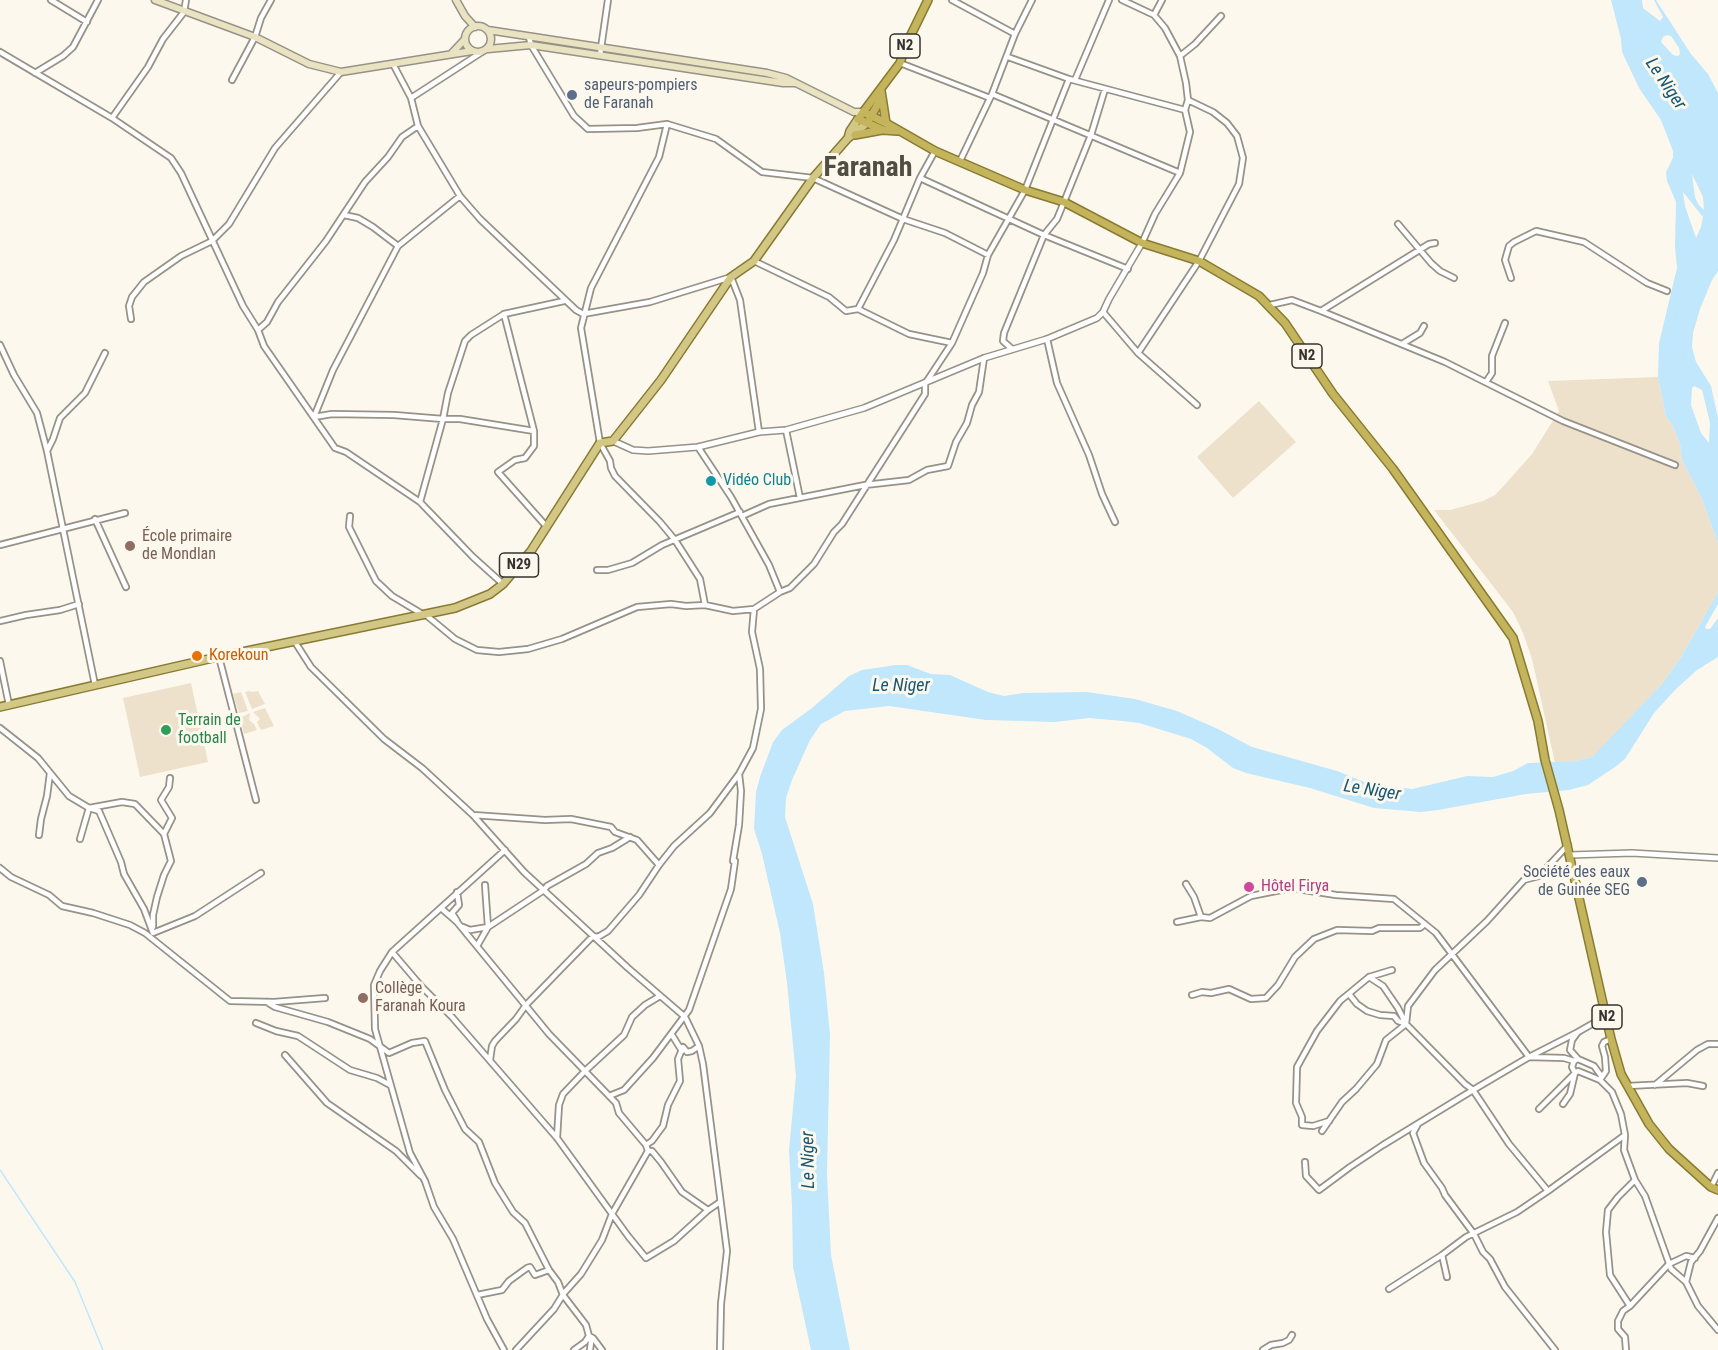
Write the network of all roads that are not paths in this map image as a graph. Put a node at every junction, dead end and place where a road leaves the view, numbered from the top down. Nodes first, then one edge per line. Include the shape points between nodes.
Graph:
1 (51, 0) edge
2 (98, 0) edge
3 (155, 0) edge
4 (186, 0) edge
5 (271, 0) edge
6 (456, 0) edge
7 (608, 0) edge
8 (928, 0) edge
9 (952, 0) edge
10 (1032, 0) edge
11 (1109, 0) edge
12 (1122, 0) edge
13 (1162, 0) edge
14 (184, 12) junction
15 (1154, 15) junction
16 (465, 16) junction
17 (1221, 16) dead end
18 (87, 22) junction
19 (475, 27) junction
20 (488, 30) junction
21 (1016, 34) junction
22 (466, 36) junction
23 (255, 37) junction
24 (529, 37) junction
25 (531, 45) junction
26 (601, 47) junction
27 (472, 51) junction
28 (485, 51) junction
29 (0, 52) edge
30 (451, 54) junction
31 (600, 55) junction
32 (1180, 56) junction
33 (1008, 57) junction
34 (900, 63) junction
35 (393, 64) junction
36 (341, 72) junction
37 (35, 73) junction
38 (1072, 79) junction
39 (232, 80) dead end
40 (795, 83) junction
41 (1105, 89) junction
42 (881, 94) junction
43 (991, 96) junction
44 (411, 98) junction
45 (1188, 100) junction
46 (1185, 110) junction
47 (863, 112) junction
48 (856, 115) junction
49 (871, 115) junction
50 (112, 118) junction
51 (1054, 118) junction
52 (867, 123) junction
53 (667, 124) junction
54 (418, 126) junction
55 (884, 126) junction
56 (1091, 135) junction
57 (851, 137) junction
58 (935, 151) junction
59 (960, 161) junction
60 (1180, 173) junction
61 (813, 178) junction
62 (920, 178) junction
63 (1025, 190) junction
64 (460, 196) junction
65 (1064, 202) junction
66 (344, 214) junction
67 (903, 219) junction
68 (1009, 219) junction
69 (1398, 224) dead end
70 (1044, 235) junction
71 (212, 241) junction
72 (1142, 243) junction
73 (1435, 243) dead end
74 (398, 246) junction
75 (1421, 250) junction
76 (988, 255) junction
77 (754, 261) junction
78 (1199, 261) junction
79 (1128, 269) junction
80 (731, 277) junction
81 (1454, 278) dead end
82 (1511, 278) dead end
83 (1668, 291) dead end
84 (564, 301) junction
85 (1270, 305) junction
86 (858, 309) junction
87 (1321, 311) junction
88 (1103, 312) junction
89 (504, 314) junction
90 (583, 314) junction
91 (131, 319) dead end
92 (1504, 323) dead end
93 (1424, 326) dead end
94 (258, 330) junction
95 (1047, 339) junction
96 (952, 343) junction
97 (1402, 344) junction
98 (0, 345) edge
99 (1012, 349) junction
100 (105, 353) dead end
101 (1138, 353) junction
102 (984, 358) junction
103 (1486, 382) junction
104 (925, 384) junction
105 (1197, 405) dead end
106 (314, 417) junction
107 (443, 419) junction
108 (786, 430) junction
109 (534, 431) junction
110 (759, 432) junction
111 (613, 441) junction
112 (600, 443) junction
113 (698, 447) junction
114 (47, 451) junction
115 (1675, 465) dead end
116 (865, 485) junction
117 (800, 498) junction
118 (420, 502) junction
119 (125, 513) dead end
120 (741, 514) junction
121 (350, 516) dead end
122 (95, 519) junction
123 (1115, 522) dead end
124 (546, 526) junction
125 (63, 530) junction
126 (675, 540) junction
127 (0, 545) edge
128 (597, 570) dead end
129 (502, 584) junction
130 (126, 587) dead end
131 (780, 592) junction
132 (79, 604) junction
133 (705, 604) junction
134 (754, 609) junction
135 (425, 615) junction
136 (0, 621) edge
137 (295, 642) junction
138 (219, 657) junction
139 (0, 661) edge
140 (95, 685) junction
141 (9, 705) junction
142 (0, 707) edge
143 (0, 728) edge
144 (50, 773) junction
145 (739, 774) junction
146 (170, 778) dead end
147 (256, 800) dead end
148 (89, 808) junction
149 (473, 815) junction
150 (164, 834) junction
151 (39, 835) dead end
152 (630, 837) junction
153 (80, 839) dead end
154 (1568, 845) junction
155 (505, 850) junction
156 (1570, 855) junction
157 (1718, 858) edge
158 (658, 865) junction
159 (0, 868) edge
160 (261, 873) dead end
161 (1186, 884) dead end
162 (485, 885) dead end
163 (544, 890) junction
164 (457, 892) junction
165 (441, 908) junction
166 (1201, 917) junction
167 (457, 922) junction
168 (1177, 922) dead end
169 (1425, 924) junction
170 (488, 927) junction
171 (153, 933) junction
172 (593, 936) junction
173 (477, 946) junction
174 (392, 952) junction
175 (1452, 953) junction
176 (1392, 970) dead end
177 (1369, 977) junction
178 (1349, 994) junction
179 (1192, 995) dead end
180 (660, 996) junction
181 (325, 998) dead end
182 (267, 1002) junction
183 (526, 1005) junction
184 (1606, 1016) junction
185 (685, 1017) junction
186 (256, 1023) dead end
187 (1406, 1024) junction
188 (1578, 1032) junction
189 (672, 1035) junction
190 (1611, 1039) junction
191 (1718, 1044) edge
192 (380, 1045) junction
193 (699, 1046) junction
194 (682, 1051) junction
195 (285, 1055) dead end
196 (1529, 1057) junction
197 (490, 1060) junction
198 (1576, 1060) junction
199 (585, 1071) junction
200 (1575, 1073) junction
201 (1601, 1078) junction
202 (1655, 1084) junction
203 (390, 1085) junction
204 (1628, 1086) junction
205 (1703, 1086) dead end
206 (1473, 1090) junction
207 (609, 1096) junction
208 (1563, 1104) dead end
209 (1539, 1109) dead end
210 (1329, 1121) junction
211 (1417, 1124) junction
212 (1322, 1131) dead end
213 (1625, 1135) junction
214 (557, 1138) junction
215 (646, 1145) junction
216 (648, 1151) junction
217 (1305, 1162) dead end
218 (1718, 1173) edge
219 (1635, 1180) junction
220 (425, 1181) junction
221 (1714, 1188) edge
222 (1548, 1191) junction
223 (720, 1202) junction
224 (708, 1210) junction
225 (612, 1214) junction
226 (1718, 1218) edge
227 (1474, 1234) junction
228 (1442, 1255) junction
229 (1695, 1258) junction
230 (1669, 1264) junction
231 (549, 1270) junction
232 (1447, 1277) dead end
233 (1686, 1282) junction
234 (1389, 1289) dead end
235 (477, 1295) junction
236 (563, 1295) junction
237 (1630, 1305) junction
238 (1718, 1330) edge
239 (1292, 1335) dead end
240 (589, 1336) junction
241 (504, 1350) edge
242 (516, 1350) edge
243 (574, 1350) edge
244 (590, 1350) edge
245 (602, 1350) edge
246 (720, 1350) edge
247 (1263, 1350) edge
248 (1555, 1350) edge
249 (1626, 1350) edge

1 - 18 street
2 - 18 street
3 - 14 main road
4 - 14 street
5 - 23 street
6 - 16 main road
7 - 26 street
8 - 34 highway, N2
9 - 21 street
10 - 21 street
11 - 38 street
12 - 15 street
13 - 15 street
14 - 23 main road
14 - 50 street
15 - 32 street
16 - 19 main road
16 - 22 main road
17 - 32 street
18 - 37 street via 73,47
19 - 20 main road
19 - 22 main road
20 - 24 main road
20 - 28 main road via 492,40
21 - 33 street
22 - 27 main road
22 - 30 main road
23 - 36 main road via 309,64
23 - 39 street
24 - 25 street
24 - 26 main road
25 - 28 main road
25 - 31 main road
25 - 53 street via 574,116 588,129
26 - 31 street
26 - 40 main road via 767,73
27 - 28 main road
27 - 30 main road
28 - 44 street
29 - 37 street
30 - 35 main road
31 - 40 main road
32 - 45 street
33 - 38 street
33 - 43 street
34 - 42 highway, N2
34 - 43 street
35 - 36 main road
35 - 44 street
36 - 71 street via 275,148 229,224
37 - 50 street
38 - 41 street
38 - 51 street
40 - 48 main road
41 - 46 street
41 - 56 street
42 - 47 highway, N2
42 - 49 highway, N2
42 - 55 highway
43 - 51 street
43 - 59 street
44 - 54 street
45 - 46 street
45 - 78 street via 1227,123 1243,158 1239,184
46 - 60 street via 1190,132
47 - 48 highway, N2
47 - 49 highway, N2
48 - 52 highway, N2
48 - 57 main road, N2
49 - 52 highway, N2
49 - 55 highway, N2
50 - 71 street via 171,158
51 - 56 street
51 - 63 street
52 - 55 highway, N2
52 - 57 main road, N2
53 - 61 street via 716,139 762,172
53 - 90 street via 659,157 591,288
54 - 64 street
54 - 66 street via 402,137
55 - 57 highway
55 - 58 highway, N2
56 - 60 street
56 - 65 street
57 - 61 main road
58 - 59 highway, N2
58 - 62 street
59 - 63 highway, N2
60 - 72 street
61 - 67 street
61 - 77 main road
62 - 67 street
62 - 68 street
63 - 65 highway, N2
63 - 68 street
64 - 74 street
64 - 84 street
65 - 70 street
65 - 72 highway, N2
66 - 74 street via 358,218
66 - 94 street
67 - 76 street via 945,233
67 - 86 street
68 - 70 street
68 - 76 street
69 - 75 street
70 - 79 street
70 - 99 street via 1004,333 1003,341
71 - 91 street via 181,256 144,282 132,297
71 - 94 street
72 - 78 highway, N2
72 - 79 street
73 - 75 street
74 - 106 street via 333,370
75 - 81 street via 1440,271
75 - 87 street
76 - 96 street
77 - 80 main road
77 - 86 street via 830,297 846,311
78 - 85 highway, N2
78 - 101 street
79 - 88 street
80 - 90 street via 650,302
80 - 110 street via 740,300
80 - 111 main road via 661,380
82 - 83 street via 1505,260 1509,246 1536,231 1584,242 1647,283
84 - 89 street
84 - 90 street
85 - 87 street via 1292,300
85 - 154 highway, N2 via 1513,638
86 - 96 street via 909,334
87 - 97 street
88 - 95 street
88 - 101 street
89 - 107 street via 465,341
89 - 109 street
90 - 112 street via 581,328
92 - 103 street via 1492,356 1492,373
93 - 97 street
94 - 106 street via 264,346
95 - 99 street
95 - 123 street via 1057,383
96 - 104 street
97 - 103 street
98 - 114 street via 37,413
99 - 102 street
100 - 114 street via 85,393 60,418
101 - 105 street
102 - 104 street
102 - 116 street via 979,392 948,466 927,470 909,480
103 - 115 street via 1563,421
104 - 108 street via 864,408
104 - 116 street via 924,393
106 - 107 street via 332,414
106 - 118 street via 335,448
107 - 109 street
107 - 118 street
108 - 110 street
108 - 117 street
109 - 124 street via 534,446 525,458 498,472
110 - 113 street
111 - 112 main road
111 - 113 street via 633,450
112 - 124 main road, N29
112 - 126 street via 615,476
113 - 120 street
114 - 125 street
116 - 117 street
116 - 131 street via 814,564 790,588
117 - 120 street
118 - 129 street
119 - 122 street
120 - 126 street
120 - 131 street via 770,565
121 - 135 street via 350,527 376,581 392,596
122 - 125 street
122 - 130 street
124 - 129 main road, N29 via 531,551
125 - 127 street
125 - 132 street
126 - 128 street via 632,563
126 - 133 street via 700,579
129 - 135 main road, N29 via 477,601
131 - 134 street
132 - 136 street
132 - 140 street
133 - 134 street via 733,610
133 - 135 street via 637,607 562,639 499,652 477,650 455,639
134 - 145 street via 752,632 760,669 761,709 753,748
135 - 137 main road, N29
137 - 138 main road, N29
137 - 149 street via 310,667 384,739
138 - 140 main road, N29
138 - 147 street
139 - 141 street
140 - 141 main road, N29
141 - 142 main road, N29
143 - 144 street via 38,758
144 - 148 street via 69,796
144 - 151 street
145 - 158 street via 710,813
145 - 185 street via 739,825 731,889
146 - 150 street via 161,800 172,818
148 - 150 street via 122,802 135,804
148 - 153 street
148 - 171 street via 99,811
149 - 152 street via 571,819 611,827
149 - 155 street
150 - 171 street via 171,861 157,897
152 - 158 street
152 - 163 street via 598,853
154 - 156 highway, N2
154 - 175 street via 1539,876 1524,880
155 - 163 street
155 - 164 street
156 - 157 street via 1632,853
156 - 184 highway, N2
158 - 172 street via 608,931
159 - 182 street via 62,906 145,933 230,1001
160 - 171 street via 195,916
161 - 166 street
162 - 170 street
163 - 170 street
163 - 172 street
164 - 165 street
164 - 167 street via 459,905 452,913
165 - 167 street
165 - 174 street
166 - 168 street
166 - 169 street via 1210,918 1251,896 1291,888 1394,898
167 - 170 street via 470,930
167 - 173 street
169 - 175 street
169 - 179 street via 1419,928 1337,930 1314,939 1295,957 1266,998 1251,999 1229,989
170 - 173 street
172 - 180 street
172 - 183 street
173 - 183 street
174 - 192 street via 374,986 375,1029
174 - 197 street
175 - 187 street via 1408,1006
175 - 196 street
176 - 177 street
177 - 178 street
177 - 187 street via 1383,986
178 - 187 street via 1367,1011 1394,1016
178 - 210 street via 1317,1031 1297,1067 1296,1103 1302,1125
180 - 185 street
180 - 199 street via 632,1017 624,1035
181 - 182 street
182 - 192 street via 328,1022
183 - 197 street via 495,1041
183 - 199 street
184 - 188 street
184 - 190 highway, N2
185 - 189 street
185 - 193 street
186 - 203 street via 298,1036 344,1067
187 - 206 street
187 - 210 street via 1386,1040 1377,1064
188 - 196 street
188 - 198 street via 1570,1050
189 - 194 street
189 - 207 street via 624,1090
190 - 201 street via 1602,1046 1606,1071
190 - 204 highway, N2
191 - 202 street via 1697,1050
192 - 203 street
192 - 231 street via 389,1053 425,1041 460,1121 479,1142 490,1174 513,1212 525,1223
193 - 194 street via 687,1052 683,1047
193 - 223 street
194 - 215 street via 678,1059 680,1081 663,1126
195 - 220 street via 327,1102 396,1151
196 - 198 street
196 - 206 street
197 - 214 street
198 - 200 street via 1572,1067
198 - 201 street via 1594,1066
199 - 207 street
199 - 214 street via 563,1095
200 - 201 street
200 - 208 street
200 - 209 street
201 - 213 street via 1621,1114
202 - 204 street
202 - 205 street
203 - 220 street via 410,1153
204 - 221 highway, N2 via 1649,1124 1669,1149
206 - 211 street
206 - 222 street via 1509,1144
207 - 215 street
210 - 212 street
211 - 217 street via 1319,1190 1306,1176
211 - 227 street via 1413,1133 1424,1163
213 - 219 street via 1624,1150
213 - 222 street
214 - 225 street
215 - 216 street
216 - 224 street via 682,1192
216 - 225 street
218 - 221 street
219 - 230 street via 1645,1196
219 - 237 street via 1608,1210 1606,1232 1610,1275
220 - 235 street
222 - 227 street
223 - 224 street
223 - 246 street via 727,1251
224 - 225 street via 674,1242 646,1258
225 - 236 street via 602,1240
226 - 229 street
227 - 228 street
227 - 248 street via 1505,1287
228 - 232 street
228 - 234 street
229 - 230 street via 1686,1256
229 - 233 street
230 - 233 street
230 - 237 street
231 - 235 street via 535,1275 527,1268 502,1290
231 - 236 street
233 - 238 street via 1698,1306
235 - 241 street
236 - 240 street via 586,1325
236 - 242 street
237 - 249 street via 1618,1321
239 - 247 street
240 - 243 street
240 - 244 street
240 - 245 street

